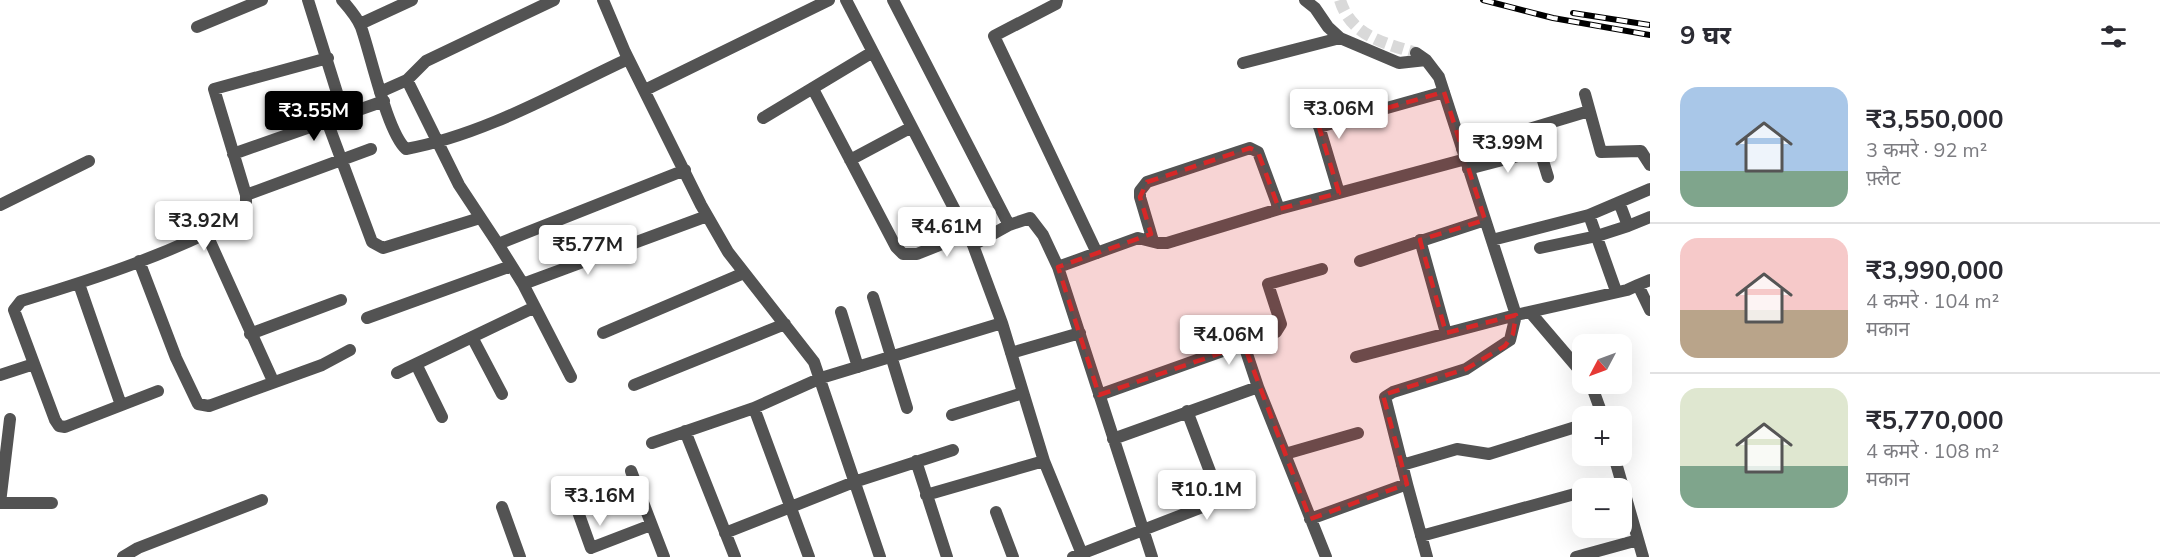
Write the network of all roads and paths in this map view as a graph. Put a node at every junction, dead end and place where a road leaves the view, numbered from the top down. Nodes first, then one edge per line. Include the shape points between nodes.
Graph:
1 (262, 0) edge
2 (308, 0) edge
3 (342, 0) edge
4 (412, 0) edge
5 (554, 0) edge
6 (603, 0) edge
7 (829, 0) edge
8 (846, 0) edge
9 (893, 0) edge
10 (1057, 0) edge
11 (1305, 0) edge
12 (360, 24) junction
13 (196, 27) dead end
14 (1340, 38) junction
15 (871, 53) junction
16 (328, 58) junction
17 (628, 59) junction
18 (1243, 63) dead end
19 (407, 80) junction
20 (813, 89) junction
21 (645, 90) junction
22 (1444, 92) junction
23 (1585, 94) dead end
24 (382, 96) junction
25 (1310, 96) dead end
26 (1589, 111) junction
27 (344, 115) junction
28 (763, 117) dead end
29 (327, 121) junction
30 (1319, 127) junction
31 (910, 128) junction
32 (1533, 128) junction
33 (439, 143) junction
34 (371, 149) dead end
35 (1540, 150) junction
36 (233, 154) junction
37 (1465, 159) junction
38 (850, 160) junction
39 (89, 161) dead end
40 (340, 161) junction
41 (1650, 165) edge
42 (685, 170) junction
43 (1548, 177) dead end
44 (1650, 189) edge
45 (1339, 193) junction
46 (246, 195) junction
47 (1619, 202) junction
48 (0, 205) edge
49 (1279, 209) junction
50 (1589, 215) junction
51 (707, 216) junction
52 (1650, 217) edge
53 (480, 218) junction
54 (1485, 220) junction
55 (1010, 225) junction
56 (1628, 226) junction
57 (207, 235) junction
58 (1597, 236) junction
59 (970, 239) junction
60 (1420, 240) junction
61 (1492, 240) junction
62 (1153, 241) junction
63 (498, 244) junction
64 (1540, 248) dead end
65 (1097, 253) junction
66 (138, 261) junction
67 (1360, 261) dead end
68 (511, 266) junction
69 (1058, 267) junction
70 (1322, 269) dead end
71 (744, 273) junction
72 (1644, 282) edge
73 (78, 284) junction
74 (523, 284) junction
75 (1616, 291) junction
76 (873, 297) dead end
77 (340, 300) dead end
78 (535, 307) junction
79 (1650, 310) edge
80 (841, 312) dead end
81 (1530, 312) junction
82 (1516, 315) junction
83 (367, 318) dead end
84 (1002, 323) junction
85 (785, 324) junction
86 (603, 333) dead end
87 (1080, 333) junction
88 (1446, 333) junction
89 (250, 334) junction
90 (472, 337) junction
91 (1244, 345) junction
92 (350, 351) dead end
93 (1011, 353) junction
94 (1356, 357) dead end
95 (890, 358) junction
96 (1572, 361) edge
97 (33, 364) junction
98 (416, 364) junction
99 (858, 367) junction
100 (397, 373) dead end
101 (0, 375) edge
102 (571, 377) dead end
103 (821, 378) junction
104 (273, 381) junction
105 (634, 385) dead end
106 (1258, 387) junction
107 (158, 391) dead end
108 (1023, 393) junction
109 (502, 394) dead end
110 (1100, 395) junction
111 (121, 405) junction
112 (754, 408) junction
113 (907, 408) dead end
114 (1187, 411) junction
115 (952, 415) dead end
116 (442, 417) dead end
117 (10, 419) dead end
118 (1572, 428) edge
119 (685, 431) junction
120 (1358, 433) dead end
121 (1113, 439) junction
122 (652, 443) dead end
123 (953, 450) dead end
124 (1285, 454) junction
125 (916, 461) junction
126 (1044, 461) junction
127 (1402, 465) junction
128 (631, 471) dead end
129 (854, 482) junction
130 (568, 484) dead end
131 (1407, 484) junction
132 (926, 495) junction
133 (1572, 495) edge
134 (262, 500) dead end
135 (0, 503) edge
136 (52, 503) dead end
137 (502, 507) dead end
138 (791, 507) junction
139 (996, 512) dead end
140 (1310, 519) junction
141 (1632, 520) edge
142 (651, 525) junction
143 (1142, 530) junction
144 (724, 533) junction
145 (1421, 536) junction
146 (1638, 540) junction
147 (593, 553) edge
148 (1078, 555) edge
149 (123, 557) edge
150 (520, 557) edge
151 (664, 557) edge
152 (735, 557) edge
153 (809, 557) edge
154 (880, 557) edge
155 (947, 557) edge
156 (1013, 557) edge
157 (1152, 557) edge
158 (1326, 557) edge
159 (1427, 557) edge
160 (1576, 557) edge
161 (1643, 557) edge

1 - 13 street
2 - 16 street
3 - 12 street
4 - 12 street
5 - 19 street via 426,61
6 - 17 street
7 - 21 street
8 - 15 street
9 - 55 street
10 - 65 street via 994,36
11 - 14 street
12 - 24 street
14 - 18 street
14 - 22 street via 1399,63 1421,56 1439,77
15 - 20 street
15 - 31 street
16 - 27 street
16 - 36 street via 214,88
17 - 21 street
17 - 33 street
19 - 24 street
19 - 33 street
20 - 28 street
20 - 38 street
21 - 42 street
22 - 30 street
22 - 37 street
23 - 26 street
24 - 27 street
24 - 33 street via 399,142 406,149
25 - 30 street
26 - 32 street
26 - 41 street via 1601,152 1641,151
27 - 29 street
29 - 36 street
29 - 40 street
30 - 45 street
31 - 38 street
31 - 59 street
32 - 35 street
32 - 37 street
33 - 53 street
34 - 40 street
35 - 37 street
35 - 43 street
36 - 46 street
37 - 45 street
37 - 54 street
38 - 59 street via 903,254
39 - 48 street
40 - 46 street
40 - 53 street via 372,242 383,248
42 - 51 street
42 - 63 street
44 - 47 street
45 - 49 street
46 - 57 street via 246,213
47 - 50 street
47 - 56 street
49 - 62 street via 1167,243
49 - 62 street via 1258,152 1250,147 1147,182 1140,197
50 - 58 street
50 - 61 street
51 - 71 street
51 - 74 street
52 - 56 street
53 - 63 street
54 - 60 street
54 - 61 street
55 - 59 street
55 - 69 street via 1030,218
56 - 58 street
57 - 66 street
57 - 89 street
58 - 64 street
58 - 75 street
59 - 84 street
60 - 67 street
60 - 88 street
61 - 82 street
62 - 65 street via 1138,238
63 - 68 street
65 - 69 street
66 - 73 street
66 - 104 street via 198,404 209,406
68 - 74 street
68 - 83 street
69 - 87 street
70 - 91 street via 1268,284 1281,324 1276,332
71 - 85 street
71 - 86 street
72 - 75 street
72 - 79 street
73 - 97 street via 16,305 14,310
73 - 111 street
74 - 78 street
75 - 81 street
76 - 95 street
77 - 89 street
78 - 90 street
78 - 102 street
80 - 99 street
81 - 82 street
81 - 96 street
82 - 88 street
82 - 127 street via 1510,340 1476,364 1385,397
84 - 93 street
84 - 95 street
85 - 103 street via 814,362
85 - 105 street
87 - 93 street
87 - 110 street
88 - 94 street
89 - 104 street
90 - 98 street
90 - 109 street
91 - 106 street
91 - 110 street
92 - 104 street
93 - 108 street
95 - 99 street
95 - 113 street
97 - 101 street
97 - 111 street via 59,426
98 - 100 street
98 - 116 street
99 - 103 street
103 - 112 street
103 - 129 street
106 - 114 street
106 - 124 street
107 - 111 street
108 - 115 street
108 - 126 street
110 - 121 street
112 - 119 street
112 - 138 street
114 - 121 street
114 - 143 street via 1220,498
117 - 135 street
118 - 127 street via 1490,454 1457,449
119 - 122 street
119 - 144 street
120 - 124 street
121 - 143 street
123 - 125 street
124 - 140 street
125 - 129 street
125 - 132 street
126 - 132 street
126 - 148 street
127 - 131 street
128 - 142 street
129 - 138 street
129 - 154 street
130 - 147 street
131 - 140 street
131 - 145 street
132 - 155 street
133 - 145 street
134 - 149 street
135 - 136 street
137 - 150 street
138 - 144 street
138 - 153 street
139 - 156 street
140 - 158 street
141 - 146 street
142 - 147 street
142 - 151 street
143 - 148 street
143 - 157 street
144 - 152 street
145 - 159 street
146 - 160 street
146 - 161 street

